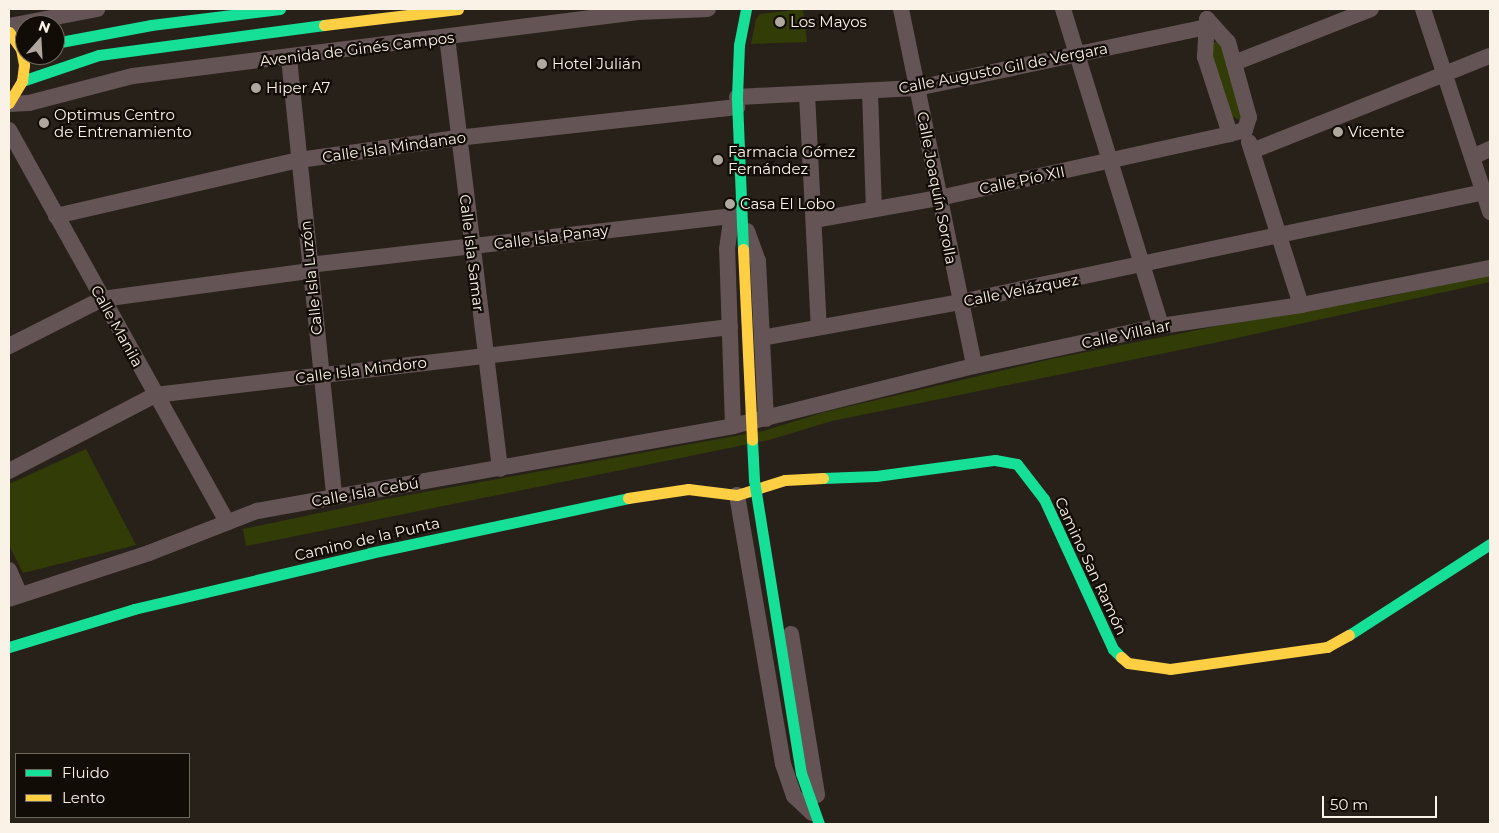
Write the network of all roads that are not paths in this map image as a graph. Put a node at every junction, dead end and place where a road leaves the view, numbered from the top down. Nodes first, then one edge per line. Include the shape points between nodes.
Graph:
1 (97, 9) edge
2 (280, 9) edge
3 (458, 9) edge
4 (708, 9) edge
5 (746, 9) edge
6 (901, 9) edge
7 (1063, 9) edge
8 (1371, 9) edge
9 (1423, 9) edge
10 (730, 17) dead end
11 (1206, 18) edge
12 (14, 35) edge
13 (446, 37) junction
14 (65, 41) edge
15 (738, 45) junction
16 (1079, 55) junction
17 (1490, 56) edge
18 (289, 58) junction
19 (1234, 63) junction
20 (1444, 75) junction
21 (22, 81) junction
22 (917, 88) junction
23 (870, 91) junction
24 (808, 94) junction
25 (737, 102) junction
26 (9, 103) edge
27 (9, 130) edge
28 (1238, 132) junction
29 (457, 138) junction
30 (1490, 149) edge
31 (1252, 151) junction
32 (1472, 157) junction
33 (299, 160) junction
34 (1110, 161) junction
35 (1484, 192) junction
36 (741, 196) joint
37 (939, 198) junction
38 (874, 209) junction
39 (1490, 212) edge
40 (56, 216) junction
41 (737, 220) junction
42 (814, 220) junction
43 (1278, 237) junction
44 (471, 246) junction
45 (1141, 266) junction
46 (310, 268) junction
47 (1490, 268) edge
48 (102, 299) junction
49 (960, 302) junction
50 (1301, 305) junction
51 (1161, 326) junction
52 (730, 327) junction
53 (819, 327) junction
54 (762, 338) junction
55 (9, 346) edge
56 (486, 356) junction
57 (974, 366) junction
58 (321, 375) junction
59 (155, 395) junction
60 (766, 419) junction
61 (733, 426) junction
62 (500, 469) junction
63 (9, 471) edge
64 (768, 484) junction
65 (737, 495) junction
66 (334, 497) junction
67 (227, 522) junction
68 (1490, 544) edge
69 (9, 570) edge
70 (15, 597) edge
71 (9, 647) edge
72 (818, 821) edge

1 - 12 street
2 - 14 street via 150,25
3 - 21 street, Avenida de Ginés Campos via 108,54
4 - 13 street, Avenida de Ginés Campos via 638,12
5 - 15 street
6 - 22 street, Calle Joaquín Sorolla
7 - 16 street
8 - 19 street
9 - 20 street
10 - 15 street
11 - 16 street, Calle Augusto Gil de Vergara
11 - 19 street via 1228,42
11 - 28 street via 1205,57
12 - 21 street via 24,65
13 - 18 street, Avenida de Ginés Campos
13 - 29 street, Calle Isla Samar
15 - 25 street
16 - 22 street, Calle Augusto Gil de Vergara
16 - 34 street
17 - 20 street
18 - 26 street, Avenida de Ginés Campos via 133,76 29,103
18 - 33 street, Calle Isla Luzón
19 - 28 street via 1249,117
20 - 31 street
20 - 32 street
21 - 26 street
22 - 23 street, Calle Augusto Gil de Vergara
22 - 37 street, Calle Joaquín Sorolla
23 - 24 street, Calle Augusto Gil de Vergara
23 - 38 street
24 - 25 street, Calle Augusto Gil de Vergara
24 - 42 street
25 - 29 street, Calle Isla Mindanao
25 - 36 street
27 - 40 street, Calle Manila
28 - 31 street
28 - 34 street, Calle Pío XII
29 - 33 street, Calle Isla Mindanao
29 - 44 street, Calle Isla Samar
30 - 32 street
31 - 43 street
32 - 35 street
33 - 40 street, Calle Isla Mindanao
33 - 46 street, Calle Isla Luzón
34 - 37 street, Calle Pío XII
34 - 45 street
35 - 39 street
35 - 43 street, Calle Velázquez
36 - 41 street
37 - 38 street, Calle Pío XII
37 - 49 street, Calle Joaquín Sorolla
38 - 42 street, Calle Pío XII
40 - 48 street, Calle Manila
41 - 44 street, Calle Isla Panay
41 - 52 street via 727,249
41 - 54 street via 753,240 758,260
41 - 72 street, bridge via 743,249 754,480 801,773
42 - 53 street
43 - 45 street, Calle Velázquez
43 - 50 street
44 - 46 street, Calle Isla Panay
44 - 56 street, Calle Isla Samar
45 - 49 street, Calle Velázquez
45 - 51 street
46 - 48 street, Calle Isla Panay
46 - 58 street, Calle Isla Luzón
47 - 50 street, Calle Villalar
48 - 55 street, Calle Isla Panay
48 - 59 street, Calle Manila
49 - 53 street, Calle Velázquez
49 - 57 street, Calle Joaquín Sorolla
50 - 51 street, Calle Villalar
51 - 57 street, Calle Villalar
52 - 56 street, Calle Isla Mindoro
52 - 61 street
53 - 54 street, Calle Velázquez
54 - 60 street
56 - 58 street, Calle Isla Mindoro
56 - 62 street, Calle Isla Samar
57 - 60 street, Calle Villalar
58 - 59 street, Calle Isla Mindoro
58 - 66 street, Calle Isla Luzón
59 - 63 street, Calle Isla Mindoro
59 - 67 street, Calle Manila
60 - 61 street, Calle Villalar
61 - 62 street, Calle Isla Cebú
62 - 66 street, Calle Isla Cebú
64 - 65 street, Camino San Ramón
64 - 68 street, Camino San Ramón via 876,476 995,460 1018,464 1044,499 1113,649 1128,664 1150,668 1170,669 1327,647
64 - 72 street via 817,787
65 - 71 street, Camino de la Punta via 688,489 657,492 370,553 144,607
65 - 72 street via 782,764 794,796
66 - 67 street, Calle Isla Cebú via 258,511
67 - 70 street, Calle Isla Cebú via 149,553
69 - 70 street

